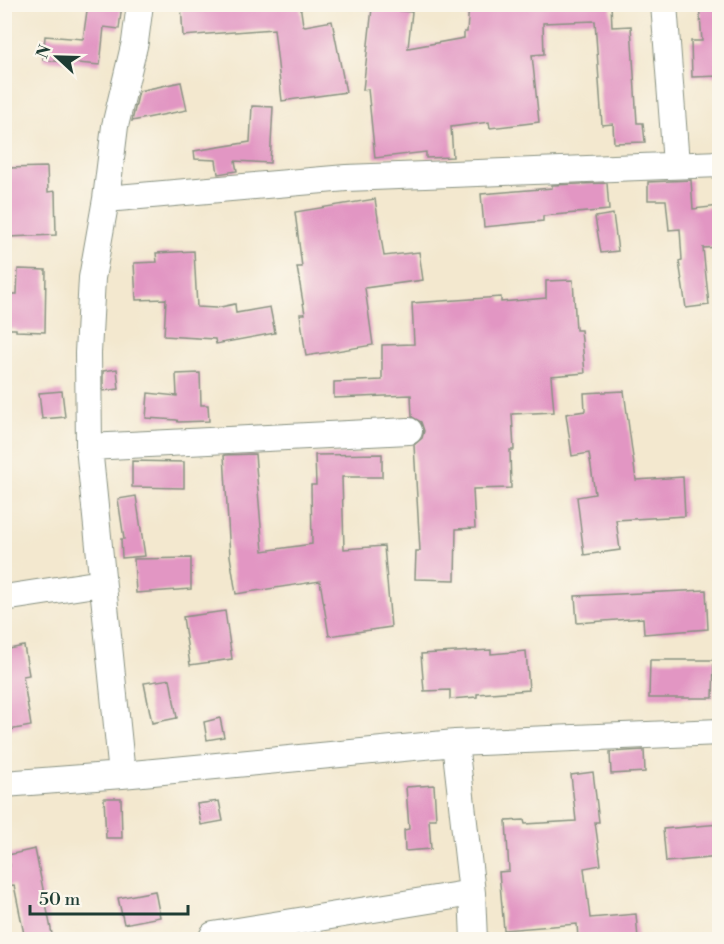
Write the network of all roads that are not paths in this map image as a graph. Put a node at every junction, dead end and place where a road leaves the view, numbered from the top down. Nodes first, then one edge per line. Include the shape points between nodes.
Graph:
1 (140, 4) edge
2 (664, 4) edge
3 (676, 164) junction
4 (720, 164) edge
5 (106, 199) junction
6 (409, 431) dead end
7 (89, 447) junction
8 (102, 583) junction
9 (4, 598) edge
10 (720, 732) edge
11 (455, 743) junction
12 (122, 775) junction
13 (4, 784) edge
14 (472, 893) junction
15 (213, 935) dead end
16 (474, 939) edge

1 - 5 street via 115,126
2 - 3 street
3 - 4 street
3 - 5 street via 346,178
5 - 7 street via 92,278
6 - 7 street
7 - 8 street
8 - 9 street
8 - 12 street
10 - 11 street
11 - 12 street
11 - 14 street
12 - 13 street
14 - 15 street
14 - 16 street

